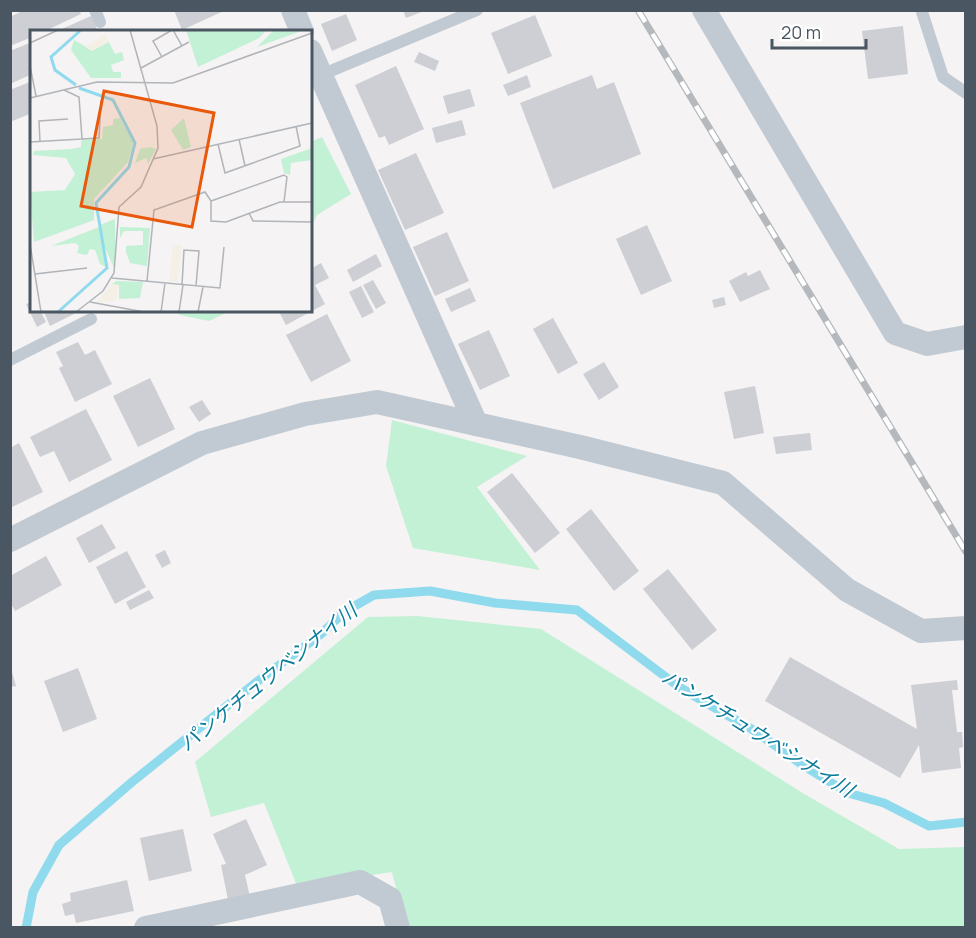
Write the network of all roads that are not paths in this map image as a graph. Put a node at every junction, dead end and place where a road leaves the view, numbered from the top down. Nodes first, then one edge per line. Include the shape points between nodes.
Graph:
1 (292, 10) edge
2 (477, 10) edge
3 (704, 10) edge
4 (922, 12) edge
5 (301, 30) edge
6 (312, 55) edge
7 (321, 75) junction
8 (966, 93) edge
9 (91, 319) dead end
10 (966, 337) edge
11 (10, 360) edge
12 (476, 424) junction
13 (10, 540) edge
14 (966, 628) edge
15 (146, 927) edge
16 (398, 927) edge

1 - 5 street
2 - 7 lane
3 - 10 street via 895,333 927,344
4 - 8 lane via 943,77
6 - 7 street
7 - 12 street
9 - 11 lane
12 - 13 street via 377,402 305,414 202,443
12 - 14 street via 723,483 847,590 921,631
15 - 16 street via 360,882 390,899

